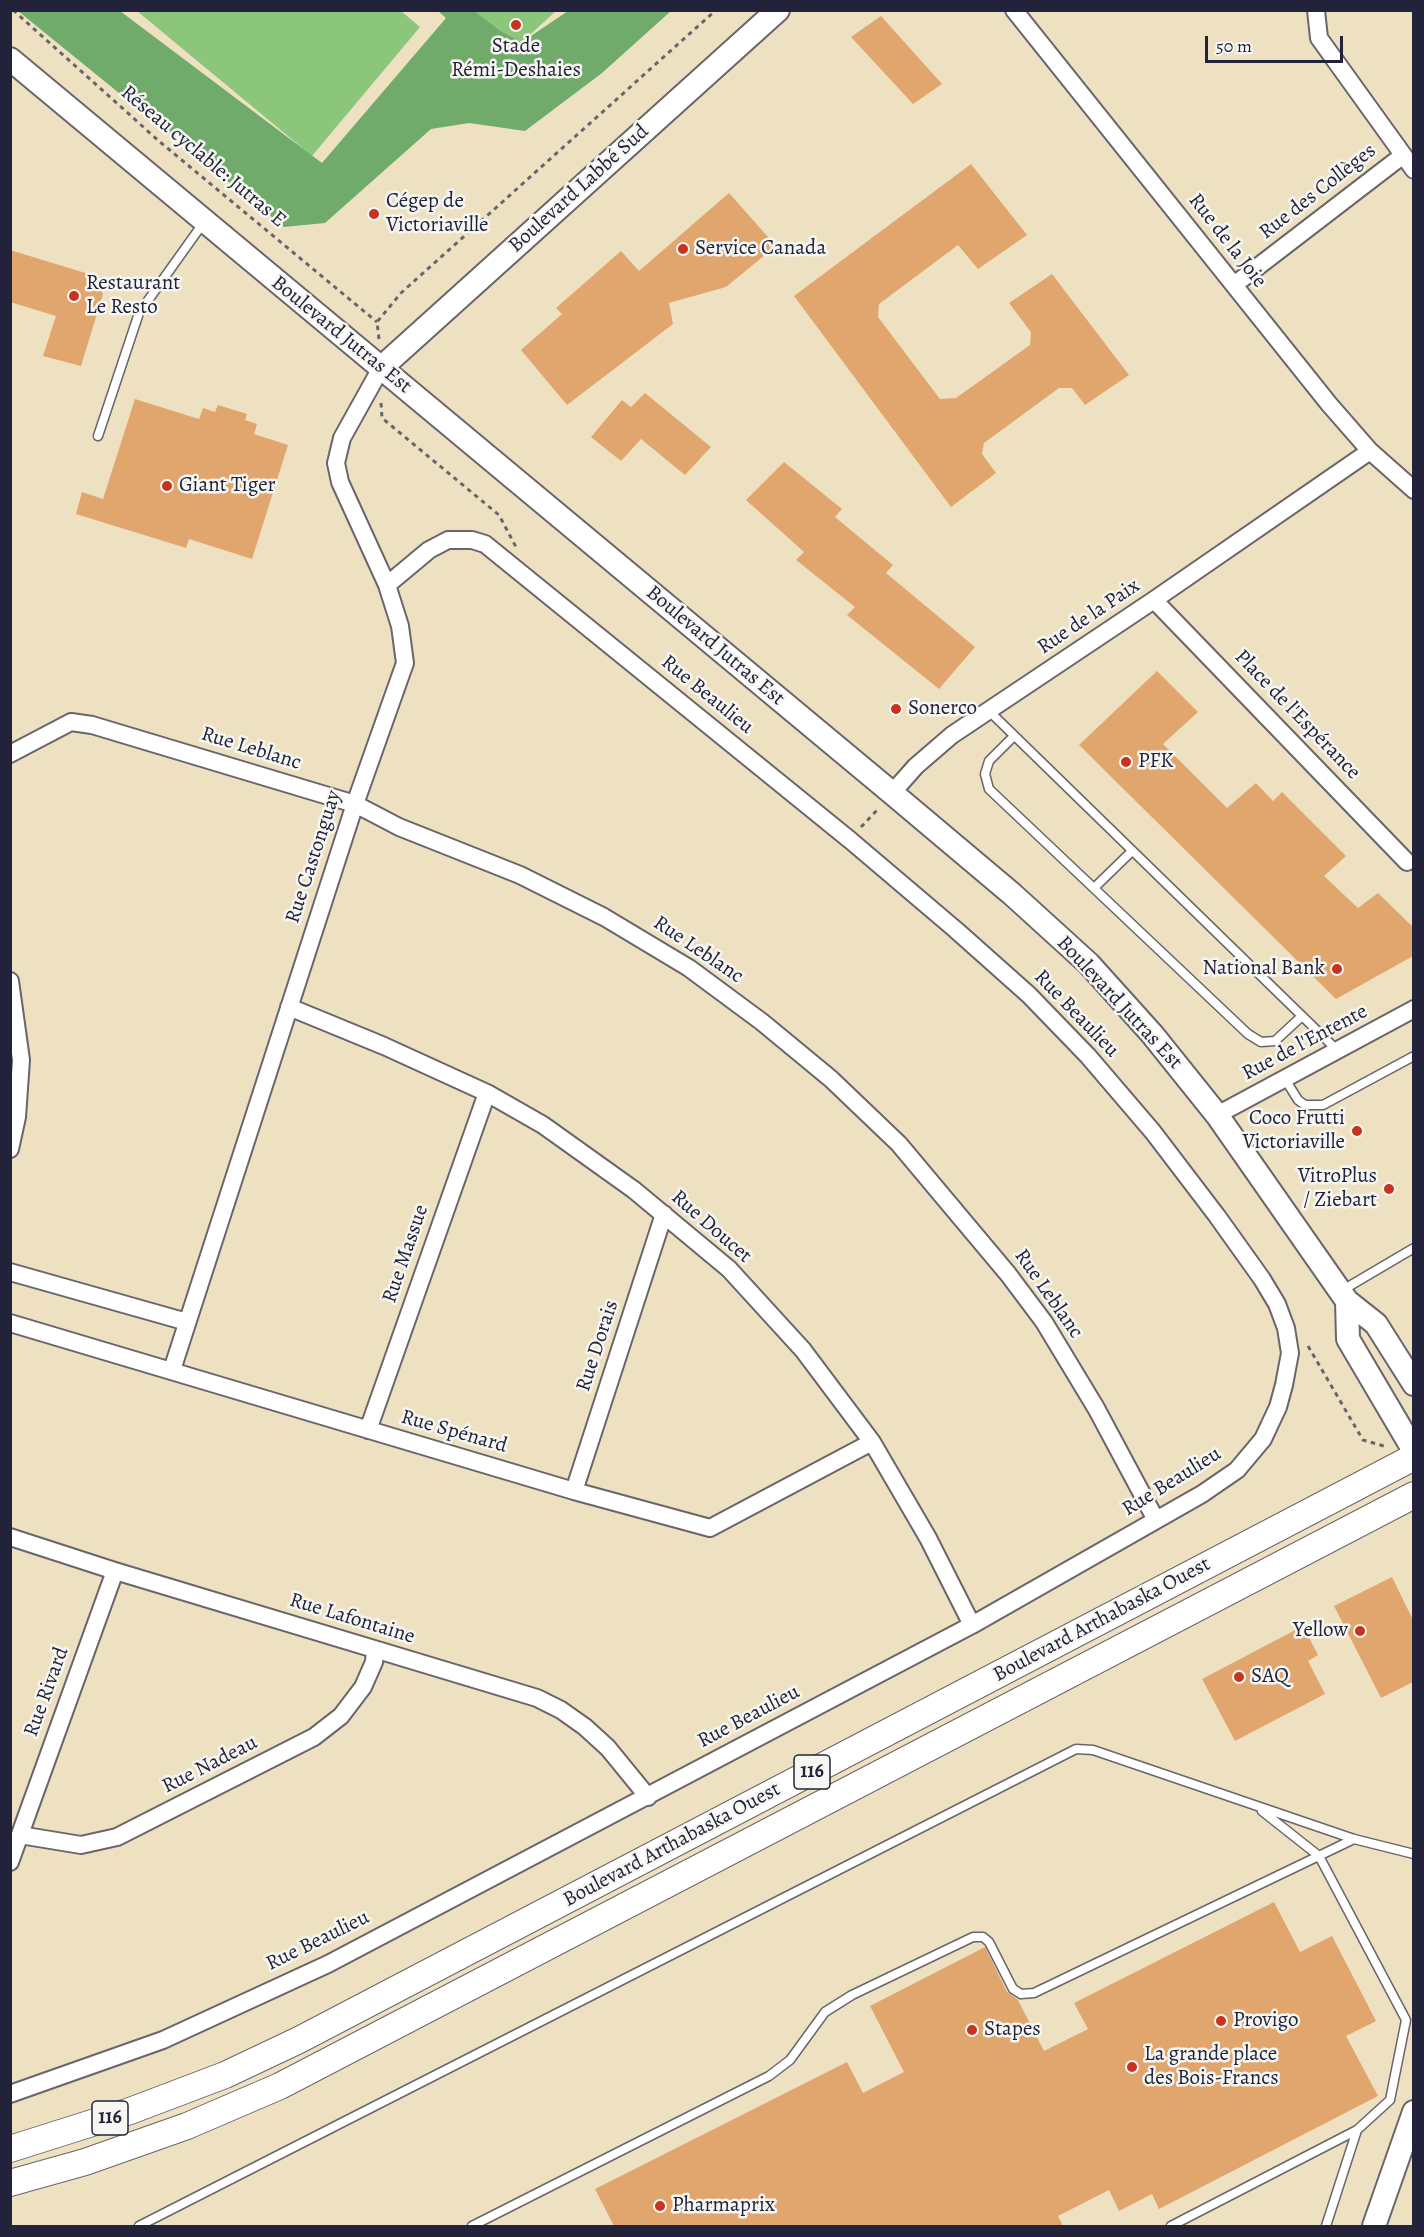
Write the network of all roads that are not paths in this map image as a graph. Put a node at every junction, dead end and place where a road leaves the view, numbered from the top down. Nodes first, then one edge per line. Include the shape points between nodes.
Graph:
1 (778, 10) edge
2 (1014, 10) edge
3 (1316, 10) edge
4 (10, 59) edge
5 (1402, 156) junction
6 (1413, 170) edge
7 (204, 222) junction
8 (1234, 285) junction
9 (381, 368) junction
10 (98, 436) dead end
11 (1370, 451) junction
12 (1413, 490) edge
13 (387, 585) junction
14 (1154, 600) junction
15 (988, 710) junction
16 (1014, 736) junction
17 (10, 754) edge
18 (892, 793) junction
19 (355, 804) junction
20 (1132, 851) junction
21 (1407, 862) dead end
22 (1094, 888) junction
23 (10, 981) edge
24 (289, 1007) junction
25 (1413, 1010) edge
26 (1302, 1016) junction
27 (1338, 1051) junction
28 (1413, 1056) edge
29 (1285, 1079) junction
30 (487, 1093) junction
31 (1217, 1115) junction
32 (10, 1149) edge
33 (664, 1214) junction
34 (1413, 1248) edge
35 (10, 1272) edge
36 (1344, 1296) junction
37 (187, 1322) junction
38 (10, 1323) edge
39 (172, 1370) junction
40 (1413, 1384) edge
41 (368, 1430) junction
42 (872, 1442) junction
43 (1407, 1452) edge
44 (574, 1491) junction
45 (1413, 1495) edge
46 (1156, 1520) junction
47 (10, 1537) edge
48 (115, 1571) junction
49 (972, 1625) junction
50 (375, 1650) junction
51 (648, 1797) junction
52 (1256, 1805) junction
53 (20, 1835) junction
54 (1354, 1839) junction
55 (1413, 1854) edge
56 (1319, 1856) junction
57 (10, 1862) edge
58 (10, 2094) edge
59 (1413, 2112) edge
60 (1357, 2130) junction
61 (10, 2149) edge
62 (10, 2183) edge
63 (139, 2226) edge
64 (472, 2226) edge
65 (1171, 2226) edge
66 (1326, 2226) edge
67 (1374, 2226) edge

1 - 9 main road, Boulevard Labbé Sud
2 - 8 street, Rue de la Joie
3 - 5 street via 1318,38
4 - 7 main road, Boulevard Jutras Est
5 - 6 street
5 - 8 street, Rue des Collèges
7 - 9 main road, Boulevard Jutras Est
7 - 10 lane via 139,313
8 - 11 street, Rue de la Joie
9 - 13 street, Rue Castonguay via 342,438 336,464 340,482
9 - 18 main road, Boulevard Jutras Est
11 - 12 street, Rue de la Joie
11 - 14 street, Rue de la Paix
13 - 19 street, Rue Castonguay via 400,626 405,663
13 - 46 street, Rue Beaulieu via 429,550 448,540 485,544 850,840 1029,995 1153,1132 1277,1304 1290,1353 1278,1407 1263,1439 1237,1470
14 - 15 street, Rue de la Paix
14 - 21 street, Place de l'Espérance
15 - 16 lane
15 - 18 street, Rue de la Paix via 916,766
16 - 20 lane
16 - 22 lane via 989,761 985,774 989,789
17 - 19 street, Rue Leblanc via 71,722 92,724
18 - 31 main road, Boulevard Jutras Est via 1089,964
19 - 24 street, Rue Castonguay
19 - 46 street, Rue Leblanc via 399,827 520,875 604,918 689,968 831,1079 899,1144 1030,1302 1096,1408
20 - 22 lane
20 - 26 lane
22 - 26 lane via 1248,1034 1261,1042 1275,1041
23 - 32 street via 21,1060 17,1117
24 - 30 street, Rue Doucet
24 - 37 street, Rue Castonguay
25 - 27 street, Rue de l'Entente
26 - 27 lane
27 - 29 street, Rue de l'Entente
28 - 29 lane via 1323,1105 1305,1105
29 - 31 street, Rue de l'Entente
30 - 33 street, Rue Doucet via 543,1125
30 - 41 street, Rue Massue
31 - 36 main road, Boulevard Jutras Est
33 - 42 street, Rue Doucet via 729,1269 788,1334
33 - 44 street, Rue Dorais
34 - 36 lane
35 - 37 street
36 - 40 main road, Boulevard Jutras Est via 1376,1324
36 - 43 main road via 1348,1339
37 - 39 street, Rue Castonguay
38 - 39 street, Rue Spénard
39 - 41 street, Rue Spénard
41 - 44 street, Rue Spénard
42 - 44 street, Rue Spénard via 710,1528
42 - 49 street, Rue Doucet via 928,1538
43 - 61 main road, Boulevard Arthabaska Ouest / 116 via 299,2040 225,2075 130,2112
45 - 62 main road, Boulevard Arthabaska Ouest / 116 via 280,2086 187,2126 85,2162
46 - 49 street, Rue Beaulieu
47 - 48 street, Rue Lafontaine
48 - 50 street, Rue Lafontaine
48 - 53 street, Rue Rivard
49 - 51 street, Rue Beaulieu
50 - 51 street, Rue Lafontaine via 537,1698 561,1710 608,1748
50 - 53 street, Rue Nadeau via 363,1687 341,1716 314,1737 117,1837 81,1845
51 - 58 street, Rue Beaulieu via 328,1964 163,2040
52 - 54 lane
52 - 56 lane
52 - 63 lane via 1093,1750 1076,1749
53 - 57 street, Rue Rivard
54 - 55 lane
54 - 56 lane
56 - 60 lane via 1406,2020 1390,2100
56 - 64 lane via 1034,1994 1021,1994 1013,1989 989,1942 973,1937 825,2012 790,2060 769,2076
59 - 67 main road
60 - 65 lane
60 - 66 lane

